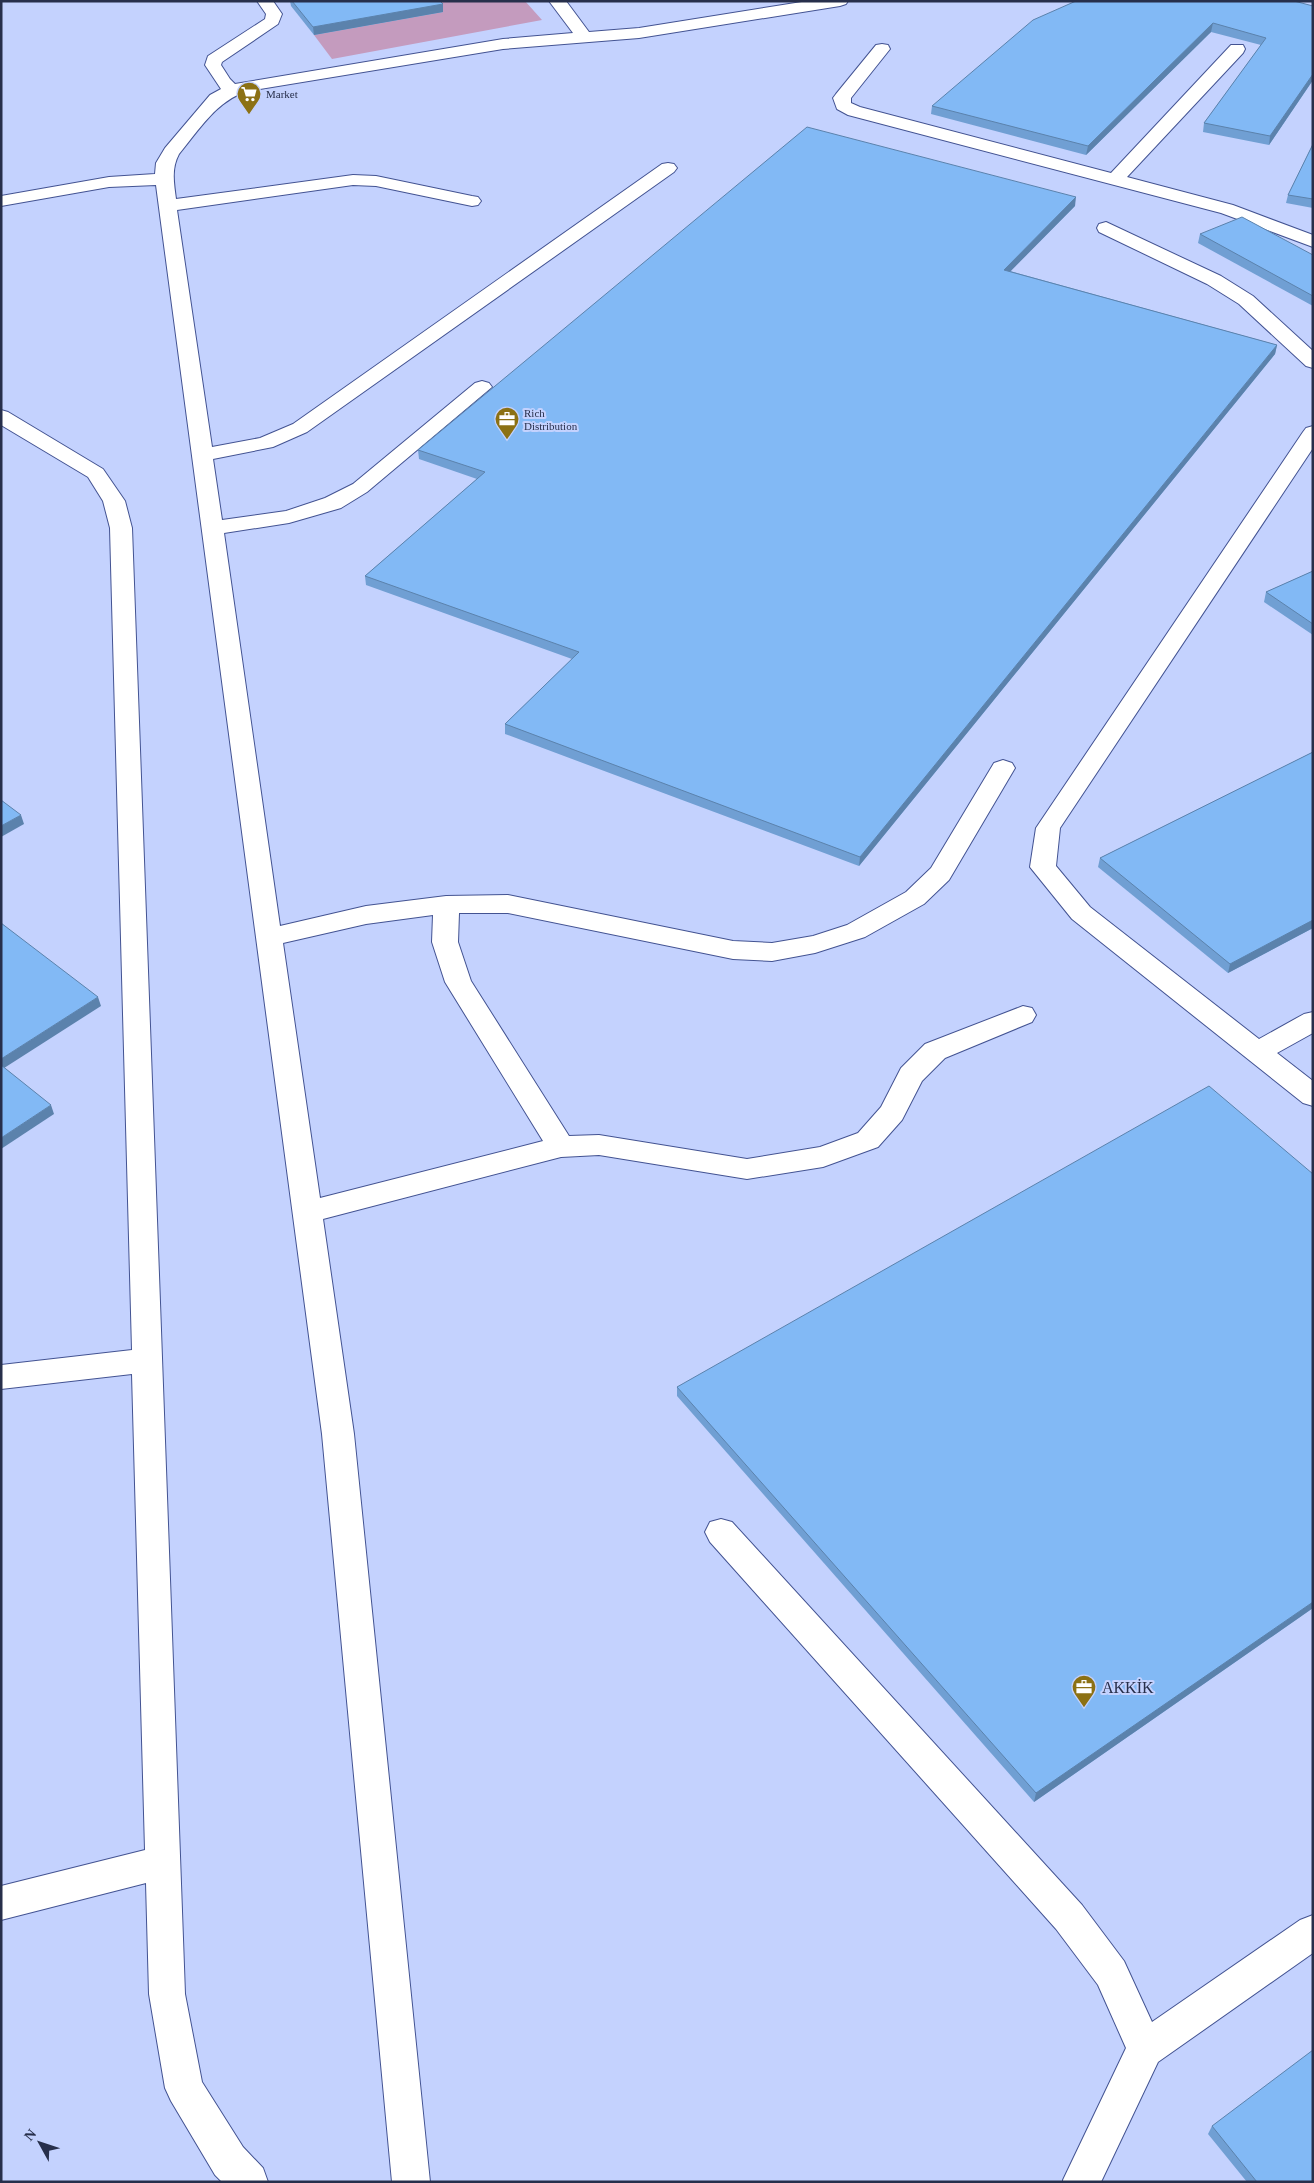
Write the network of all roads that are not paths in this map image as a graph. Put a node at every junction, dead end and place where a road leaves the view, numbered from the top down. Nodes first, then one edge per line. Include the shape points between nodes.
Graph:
1 (265, 1) edge
2 (557, 1) edge
3 (840, 1) edge
4 (584, 36) junction
5 (882, 49) dead end
6 (1237, 49) dead end
7 (232, 90) junction
8 (668, 168) dead end
9 (164, 179) junction
10 (1115, 180) junction
11 (1, 201) edge
12 (472, 201) dead end
13 (168, 206) junction
14 (1106, 228) dead end
15 (1313, 241) edge
16 (1313, 362) edge
17 (482, 387) dead end
18 (1, 416) edge
19 (1313, 432) edge
20 (202, 455) junction
21 (212, 528) junction
22 (1003, 768) dead end
23 (446, 905) junction
24 (269, 937) junction
25 (1023, 1015) dead end
26 (1313, 1021) edge
27 (1258, 1051) junction
28 (1313, 1096) edge
29 (561, 1147) junction
30 (307, 1212) junction
31 (147, 1360) junction
32 (1, 1377) edge
33 (721, 1532) dead end
34 (162, 1862) junction
35 (1, 1903) edge
36 (1313, 1932) edge
37 (1145, 2049) junction
38 (1080, 2181) edge
39 (249, 2182) edge
40 (411, 2182) edge

1 - 7 street via 274,14 272,21 214,60 213,65 223,82
2 - 4 street
3 - 4 street via 666,30
4 - 7 street via 503,44
5 - 10 street via 842,98 843,106
6 - 10 street
7 - 9 street via 216,99 171,152 164,163
8 - 20 street via 300,428 266,442
9 - 11 street via 109,182
9 - 13 street
10 - 15 street via 1227,209
12 - 13 street via 376,181 353,180
13 - 20 street
14 - 16 street via 1214,280 1246,300
17 - 21 street via 360,488 332,503 289,517
18 - 31 street via 96,473 114,502 121,528
19 - 27 street via 1048,828 1042,867 1081,913
20 - 21 street
21 - 24 street
22 - 23 street via 940,874 915,898 856,931 815,944 772,952 733,950 508,904
23 - 24 street via 366,915
23 - 29 street via 445,942 458,982
24 - 30 street
25 - 29 street via 935,1051 911,1075 892,1113 868,1140 823,1157 747,1169 599,1145
26 - 27 street
27 - 28 street
29 - 30 street
30 - 40 street via 338,1434
31 - 32 street
31 - 34 street
33 - 37 street via 1069,1917 1111,1973
34 - 35 street
34 - 39 street via 167,1994 184,2088 229,2161
36 - 37 street
37 - 38 street

